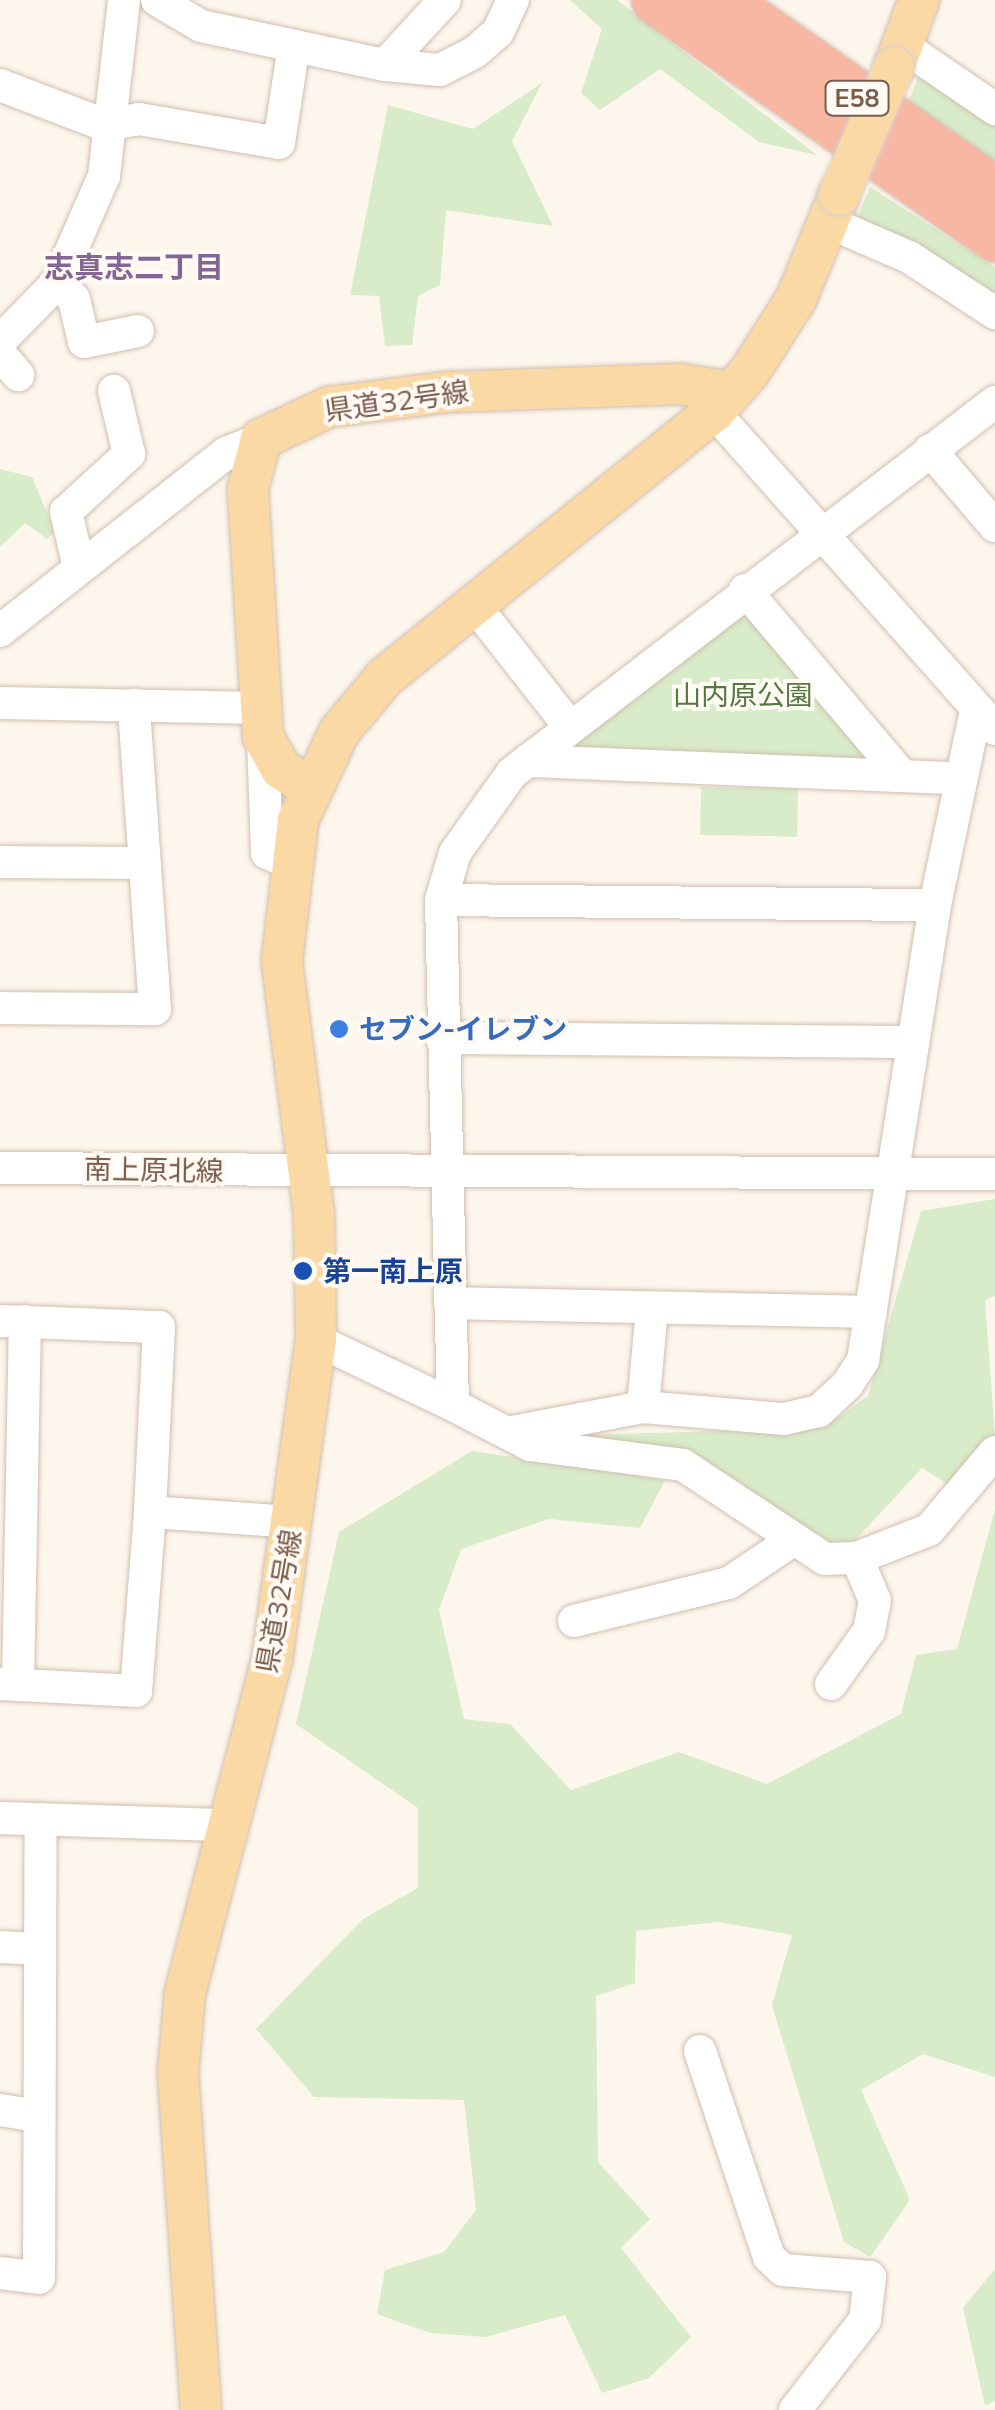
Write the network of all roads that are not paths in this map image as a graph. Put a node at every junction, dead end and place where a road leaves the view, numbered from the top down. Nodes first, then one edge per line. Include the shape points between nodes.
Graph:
1 (124, 0) edge
2 (157, 0) edge
3 (445, 0) edge
4 (513, 0) edge
5 (656, 0) edge
6 (722, 0) edge
7 (919, 0) edge
8 (293, 51) junction
9 (898, 56) junction
10 (385, 65) junction
11 (0, 85) edge
12 (995, 110) edge
13 (106, 125) junction
14 (995, 191) edge
15 (834, 208) junction
16 (995, 237) edge
17 (57, 282) junction
18 (995, 314) edge
19 (7, 322) edge
20 (138, 331) dead end
21 (114, 392) dead end
22 (722, 402) junction
23 (995, 402) edge
24 (260, 439) junction
25 (930, 450) junction
26 (995, 526) edge
27 (820, 532) junction
28 (79, 568) junction
29 (746, 590) junction
30 (472, 602) junction
31 (0, 631) edge
32 (0, 703) edge
33 (134, 704) junction
34 (986, 720) edge
35 (262, 722) junction
36 (570, 727) junction
37 (527, 761) junction
38 (902, 776) junction
39 (958, 778) junction
40 (309, 787) junction
41 (0, 862) edge
42 (287, 862) junction
43 (143, 863) junction
44 (442, 900) junction
45 (934, 906) junction
46 (0, 1008) edge
47 (442, 1038) junction
48 (912, 1042) junction
49 (0, 1168) edge
50 (309, 1173) junction
51 (446, 1174) junction
52 (995, 1174) edge
53 (894, 1176) junction
54 (450, 1303) junction
55 (652, 1308) junction
56 (871, 1312) junction
57 (13, 1321) edge
58 (316, 1340) junction
59 (453, 1405) junction
60 (644, 1407) junction
61 (507, 1433) junction
62 (995, 1452) edge
63 (150, 1512) junction
64 (293, 1522) junction
65 (790, 1542) junction
66 (857, 1558) junction
67 (574, 1621) dead end
68 (9, 1684) edge
69 (831, 1684) dead end
70 (0, 1818) edge
71 (41, 1819) junction
72 (228, 1825) junction
73 (0, 1947) edge
74 (39, 1949) junction
75 (700, 2051) dead end
76 (0, 2110) edge
77 (36, 2116) junction
78 (0, 2272) edge
79 (201, 2410) edge
80 (795, 2410) edge

1 - 13 street
2 - 8 street via 201,26
3 - 10 street
4 - 10 street via 498,32 440,70
5 - 16 highway, E58
6 - 14 highway, E58
7 - 9 main road, 県道32号線
8 - 10 street
8 - 13 street via 280,142 139,119
9 - 12 street
9 - 15 main road, 県道32号線, bridge
11 - 13 street
13 - 17 street via 104,176
15 - 18 street
15 - 22 main road, 県道32号線 via 773,341
17 - 19 street
17 - 20 street via 74,298 84,342
21 - 28 street via 129,454 66,512
22 - 24 main road, 県道32号線 via 680,384 448,392 330,406
22 - 27 street
22 - 30 main road, 県道32号線
23 - 25 street
24 - 28 street via 226,453
24 - 35 main road via 248,489
25 - 26 street
25 - 27 street
27 - 29 street
27 - 34 street
28 - 31 street
29 - 36 street
29 - 38 street
30 - 36 street
30 - 40 main road, 県道32号線 via 361,703
32 - 33 street
33 - 35 street
33 - 43 street
34 - 39 street
35 - 40 main road via 281,769
35 - 42 street via 267,853
36 - 37 street
37 - 38 street
37 - 44 street via 483,804
38 - 39 street
39 - 45 street
40 - 42 main road, 県道32号線
41 - 43 street
42 - 50 main road, 県道32号線 via 282,961
43 - 46 street via 155,1009
44 - 45 street
44 - 47 street
45 - 48 street
47 - 48 street
47 - 51 street
48 - 53 street
49 - 50 street, 南上原北線
50 - 51 street, 南上原北線
50 - 58 main road, 県道32号線
51 - 53 street, 南上原北線
51 - 54 street
52 - 53 street, 南上原北線
53 - 56 street
54 - 55 street
54 - 59 street
55 - 56 street
55 - 60 street
56 - 60 street via 863,1360 819,1411 784,1420
57 - 63 street via 159,1327
57 - 68 street
58 - 59 street
58 - 64 main road, 県道32号線
59 - 61 street
60 - 61 street
61 - 65 street via 530,1445 683,1465
62 - 66 street via 929,1530
63 - 64 street
63 - 68 street via 136,1691
64 - 72 main road, 県道32号線 via 272,1660
65 - 66 street via 825,1559
65 - 67 street via 729,1583
66 - 69 street via 875,1601 869,1631
70 - 71 street
71 - 72 street
71 - 74 street
72 - 79 main road, 県道32号線 via 185,1994 178,2073
73 - 74 street
74 - 77 street
75 - 80 street via 768,2257 783,2270 870,2277 866,2320
76 - 77 street
77 - 78 street via 38,2278

